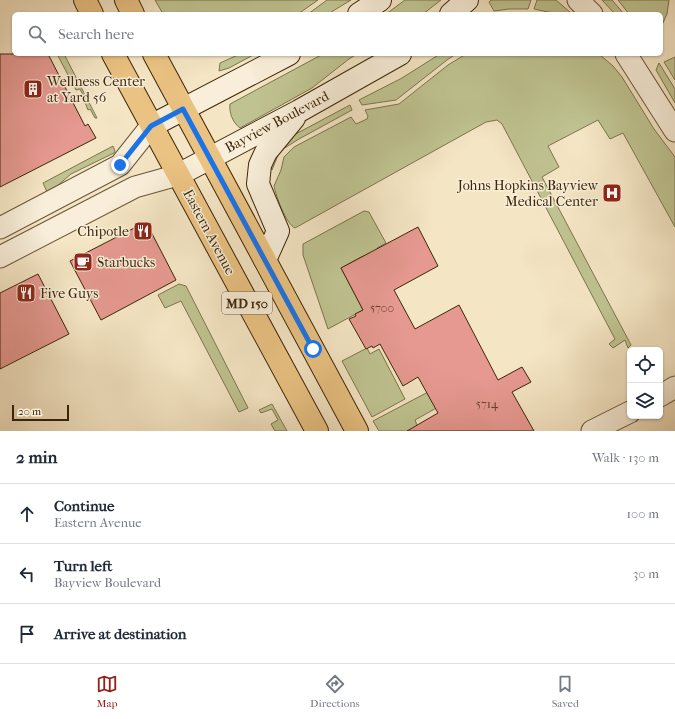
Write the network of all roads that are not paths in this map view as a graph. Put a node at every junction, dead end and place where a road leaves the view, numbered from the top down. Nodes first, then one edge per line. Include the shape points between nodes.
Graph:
1 (85, 0) edge
2 (126, 0) edge
3 (380, 0) edge
4 (467, 0) edge
5 (578, 0) edge
6 (91, 12) edge
7 (133, 12) edge
8 (361, 12) edge
9 (454, 12) edge
10 (590, 12) edge
11 (114, 56) edge
12 (155, 56) edge
13 (284, 56) edge
14 (396, 56) edge
15 (625, 57) edge
16 (183, 109) junction
17 (299, 111) junction
18 (151, 126) junction
19 (675, 131) edge
20 (210, 158) junction
21 (178, 175) junction
22 (0, 228) edge
23 (0, 257) edge
24 (265, 260) junction
25 (675, 387) edge
26 (663, 394) edge
27 (627, 414) edge
28 (317, 431) edge
29 (357, 431) edge
30 (592, 431) edge

1 - 6 main road
2 - 7 main road
3 - 8 street
4 - 9 street
5 - 10 street
11 - 18 main road, Eastern Avenue / MD 150
12 - 16 main road, MD 150
13 - 16 street
14 - 17 street, Bayview Boulevard
15 - 19 street
16 - 18 street
16 - 20 main road, MD 150
17 - 20 street, Bayview Boulevard
17 - 24 street via 266,152 260,165 258,184 278,232
18 - 21 main road, Eastern Avenue / MD 150
18 - 22 street via 120,165
20 - 21 street, Bayview Boulevard
20 - 24 main road, MD 150
21 - 23 street, Bayview Boulevard via 134,187
21 - 28 main road, Eastern Avenue / MD 150
24 - 29 main road, MD 150
25 - 26 street
27 - 30 street

